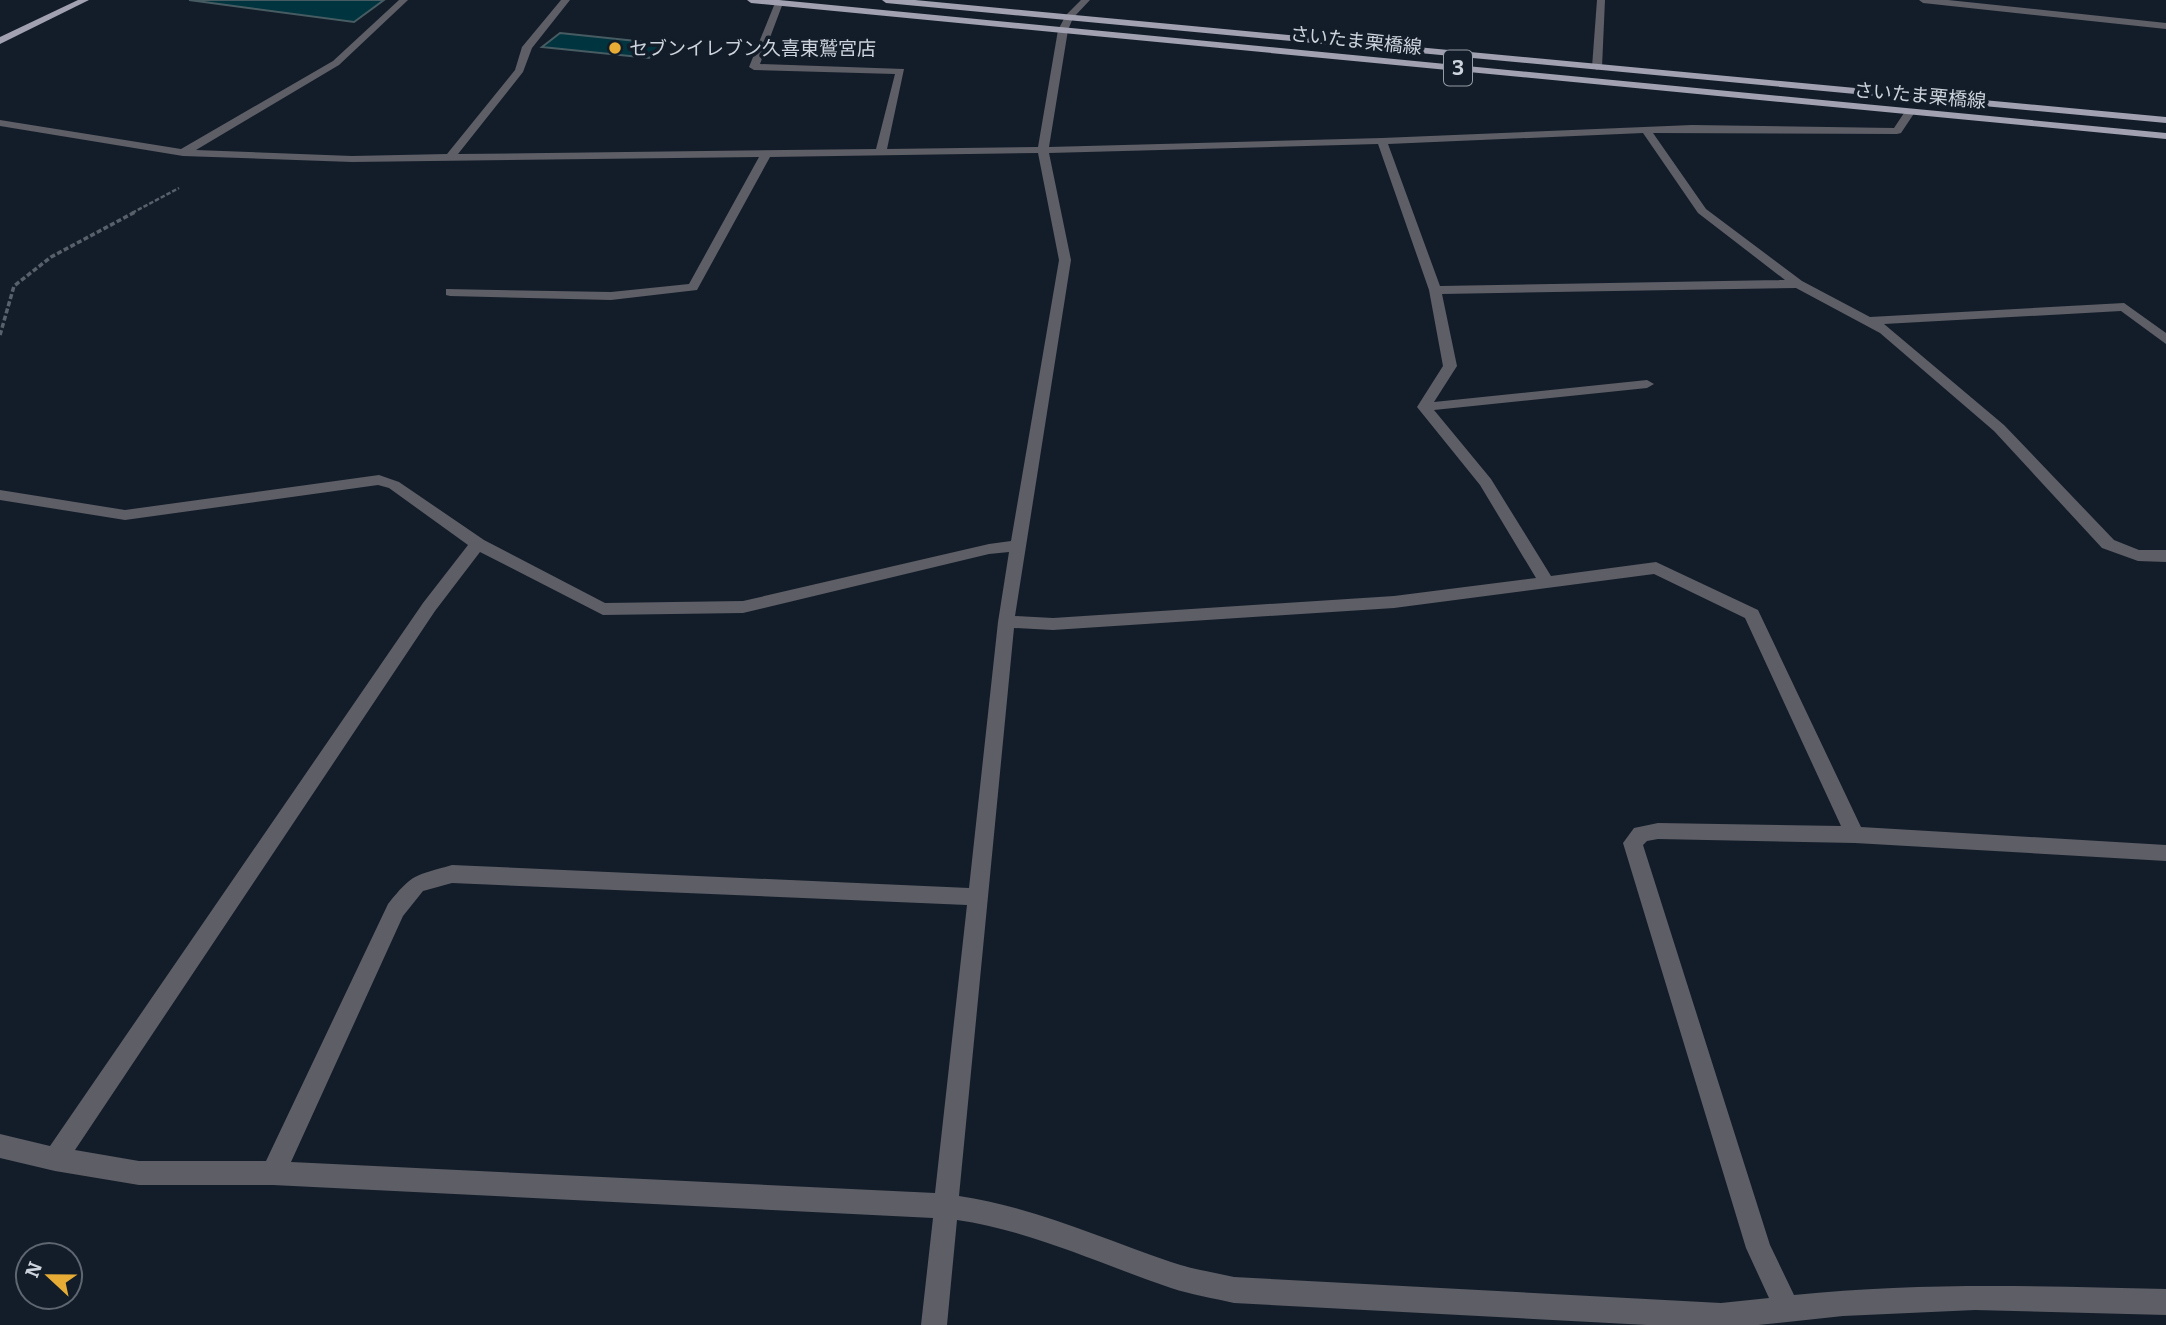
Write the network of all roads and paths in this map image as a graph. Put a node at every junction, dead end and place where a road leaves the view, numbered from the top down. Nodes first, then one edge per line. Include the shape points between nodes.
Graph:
1 (85, 0) edge
2 (404, 0) edge
3 (566, 0) edge
4 (751, 0) edge
5 (886, 0) edge
6 (1086, 0) edge
7 (1601, 0) edge
8 (1923, 0) edge
9 (779, 3) junction
10 (1069, 17) junction
11 (2166, 26) edge
12 (1063, 30) junction
13 (0, 41) edge
14 (1597, 67) junction
15 (1910, 112) junction
16 (2166, 120) edge
17 (0, 123) edge
18 (1646, 130) junction
19 (2166, 136) edge
20 (1382, 141) junction
21 (1043, 150) junction
22 (881, 152) junction
23 (183, 153) junction
24 (766, 154) junction
25 (240, 156) junction
26 (449, 159) junction
27 (1798, 284) junction
28 (1435, 290) junction
29 (450, 292) dead end
30 (1868, 321) junction
31 (0, 335) edge
32 (2166, 340) edge
33 (1647, 384) dead end
34 (1424, 407) junction
35 (0, 495) edge
36 (478, 544) junction
37 (1017, 546) junction
38 (2166, 556) edge
39 (1547, 583) junction
40 (1006, 622) junction
41 (1856, 835) junction
42 (2166, 853) edge
43 (979, 897) junction
44 (0, 1146) edge
45 (55, 1159) junction
46 (274, 1173) junction
47 (945, 1206) junction
48 (2166, 1302) edge
49 (1787, 1309) junction
50 (934, 1325) edge

1 - 13 main road
2 - 23 street via 336,63
3 - 26 street via 527,47 520,70
4 - 9 main road, さいたま栗橋線 / 3
5 - 10 main road, さいたま栗橋線 / 3
6 - 10 street
7 - 14 street
8 - 11 street
9 - 12 main road, さいたま栗橋線 / 3
9 - 22 street via 754,67 901,71
10 - 12 street
10 - 14 main road, さいたま栗橋線 / 3
12 - 15 main road, さいたま栗橋線 / 3
12 - 21 street
14 - 16 main road, さいたま栗橋線 / 3
15 - 18 street via 1897,131
15 - 19 main road, さいたま栗橋線 / 3
17 - 23 street
18 - 20 street
18 - 27 street via 1702,211
20 - 21 street
20 - 28 street
21 - 22 street
21 - 37 street via 1065,260
22 - 24 street
23 - 25 street
24 - 26 street
24 - 29 street via 693,287 611,296
25 - 26 street
25 - 31 path via 51,257 13,286
27 - 28 street
27 - 30 street
28 - 34 street via 1450,366
30 - 32 street via 2124,307
30 - 38 street via 1885,330 1999,428 2108,544 2138,555
33 - 34 street
34 - 39 street via 1486,482
35 - 36 street via 125,515 379,480 394,485
36 - 37 street via 603,609 743,607
36 - 45 street via 429,607
37 - 40 street
39 - 40 street via 1395,602 1053,624
39 - 41 street via 1656,568 1752,614
40 - 43 street
41 - 42 street
41 - 49 street via 1658,831 1641,834 1633,843 1759,1248
43 - 46 street via 452,874 416,884 395,910
43 - 47 street
44 - 45 street
45 - 46 street via 139,1172
46 - 47 street
47 - 49 street via 993,1213 1174,1276 1234,1290 1721,1316
47 - 50 street
48 - 49 street via 1975,1297

